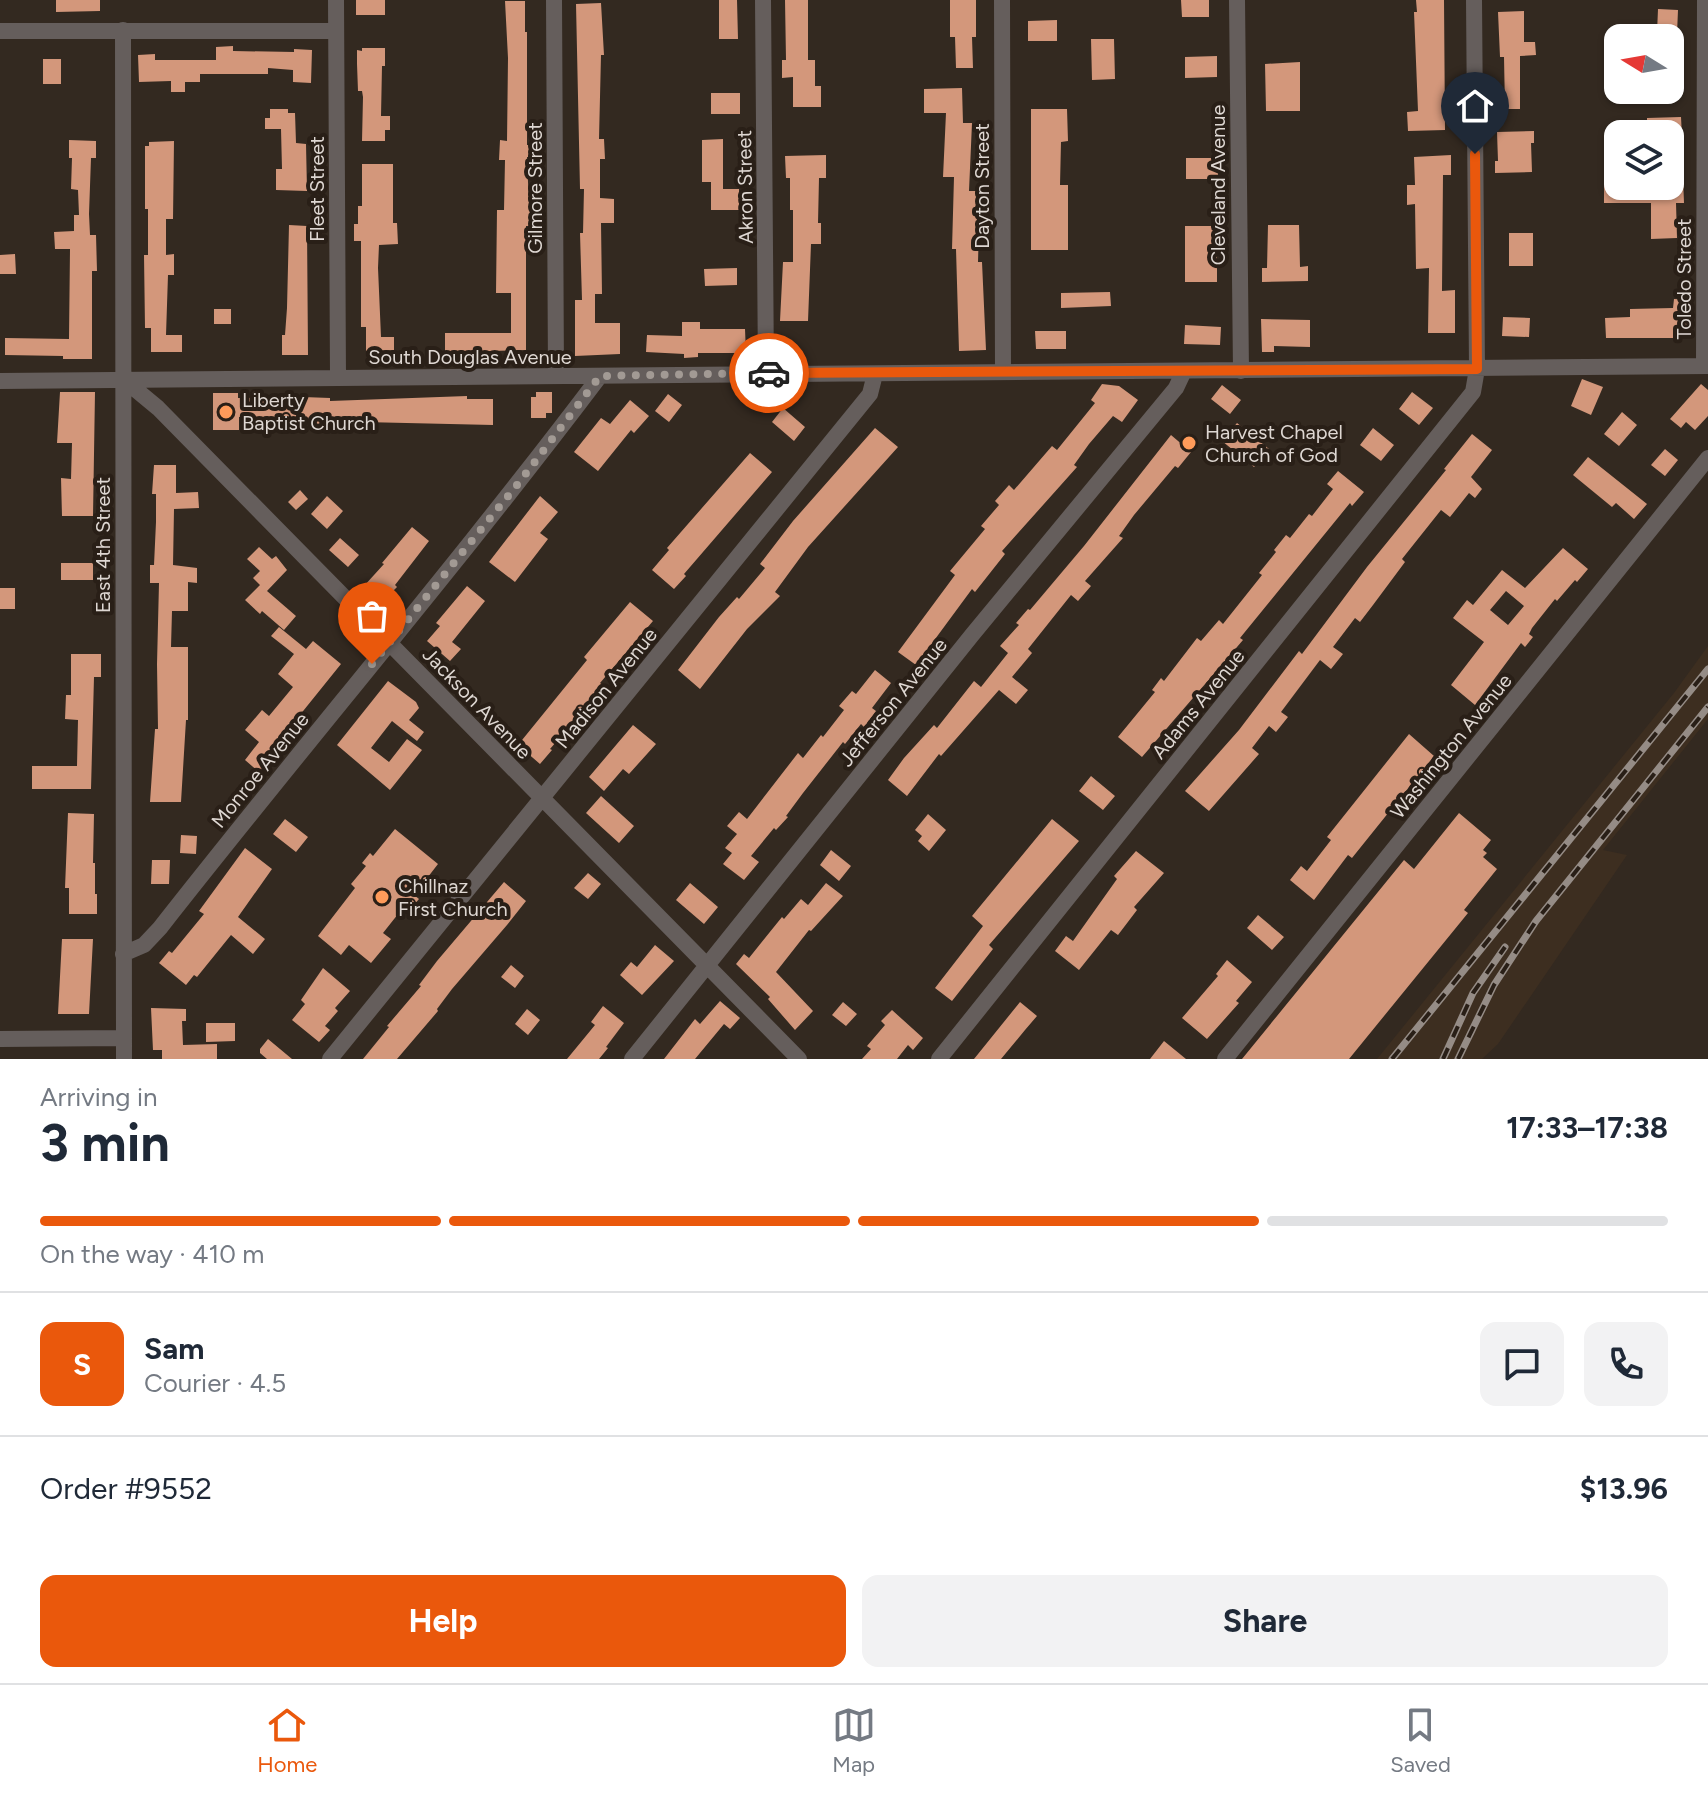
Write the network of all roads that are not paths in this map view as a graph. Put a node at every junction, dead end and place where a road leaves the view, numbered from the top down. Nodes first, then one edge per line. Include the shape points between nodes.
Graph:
1 (336, 0) edge
2 (554, 0) edge
3 (763, 0) edge
4 (1002, 0) edge
5 (1237, 0) edge
6 (1474, 0) edge
7 (1705, 0) edge
8 (123, 30) junction
9 (0, 31) edge
10 (336, 31) junction
11 (1706, 366) edge
12 (1477, 369) junction
13 (1184, 371) junction
14 (1241, 371) junction
15 (1003, 372) junction
16 (766, 373) junction
17 (875, 374) junction
18 (556, 375) junction
19 (600, 376) junction
20 (338, 377) junction
21 (123, 379) junction
22 (0, 381) edge
23 (1708, 458) edge
24 (390, 642) junction
25 (543, 798) junction
26 (123, 954) junction
27 (706, 965) junction
28 (124, 1038) junction
29 (0, 1039) edge
30 (124, 1059) edge
31 (330, 1059) edge
32 (632, 1059) edge
33 (799, 1059) edge
34 (939, 1059) edge
35 (1225, 1059) edge

1 - 10 street, Fleet Street
2 - 18 street, Gilmore Street
3 - 16 street, Akron Street
4 - 15 street, Dayton Street
5 - 14 street, Cleveland Avenue
6 - 12 street
7 - 11 street, Toledo Street
8 - 9 street
8 - 10 street
8 - 21 street, East 4th Street
10 - 20 street, Fleet Street
11 - 12 street, South Douglas Avenue
12 - 14 street, South Douglas Avenue
12 - 34 street, Adams Avenue via 1473,392 1458,414
13 - 14 street, South Douglas Avenue
13 - 15 street, South Douglas Avenue
13 - 27 street, Jefferson Avenue via 1176,388
15 - 17 street, South Douglas Avenue
16 - 17 street, South Douglas Avenue
16 - 19 street, South Douglas Avenue
17 - 25 street, Madison Avenue via 870,394
18 - 19 street, South Douglas Avenue
18 - 20 street, South Douglas Avenue
19 - 24 street, Monroe Avenue
20 - 21 street, South Douglas Avenue
21 - 22 street, South Douglas Avenue
21 - 24 street, Jackson Avenue
21 - 26 street, East 4th Street
23 - 35 street, Washington Avenue
24 - 25 street, Jackson Avenue
24 - 26 street, Monroe Avenue via 160,928 144,945
25 - 27 street, Jackson Avenue
25 - 31 street, Madison Avenue
26 - 28 street, East 4th Street
27 - 32 street, Jefferson Avenue
27 - 33 street, Jackson Avenue
28 - 29 street
28 - 30 street, East 4th Street

